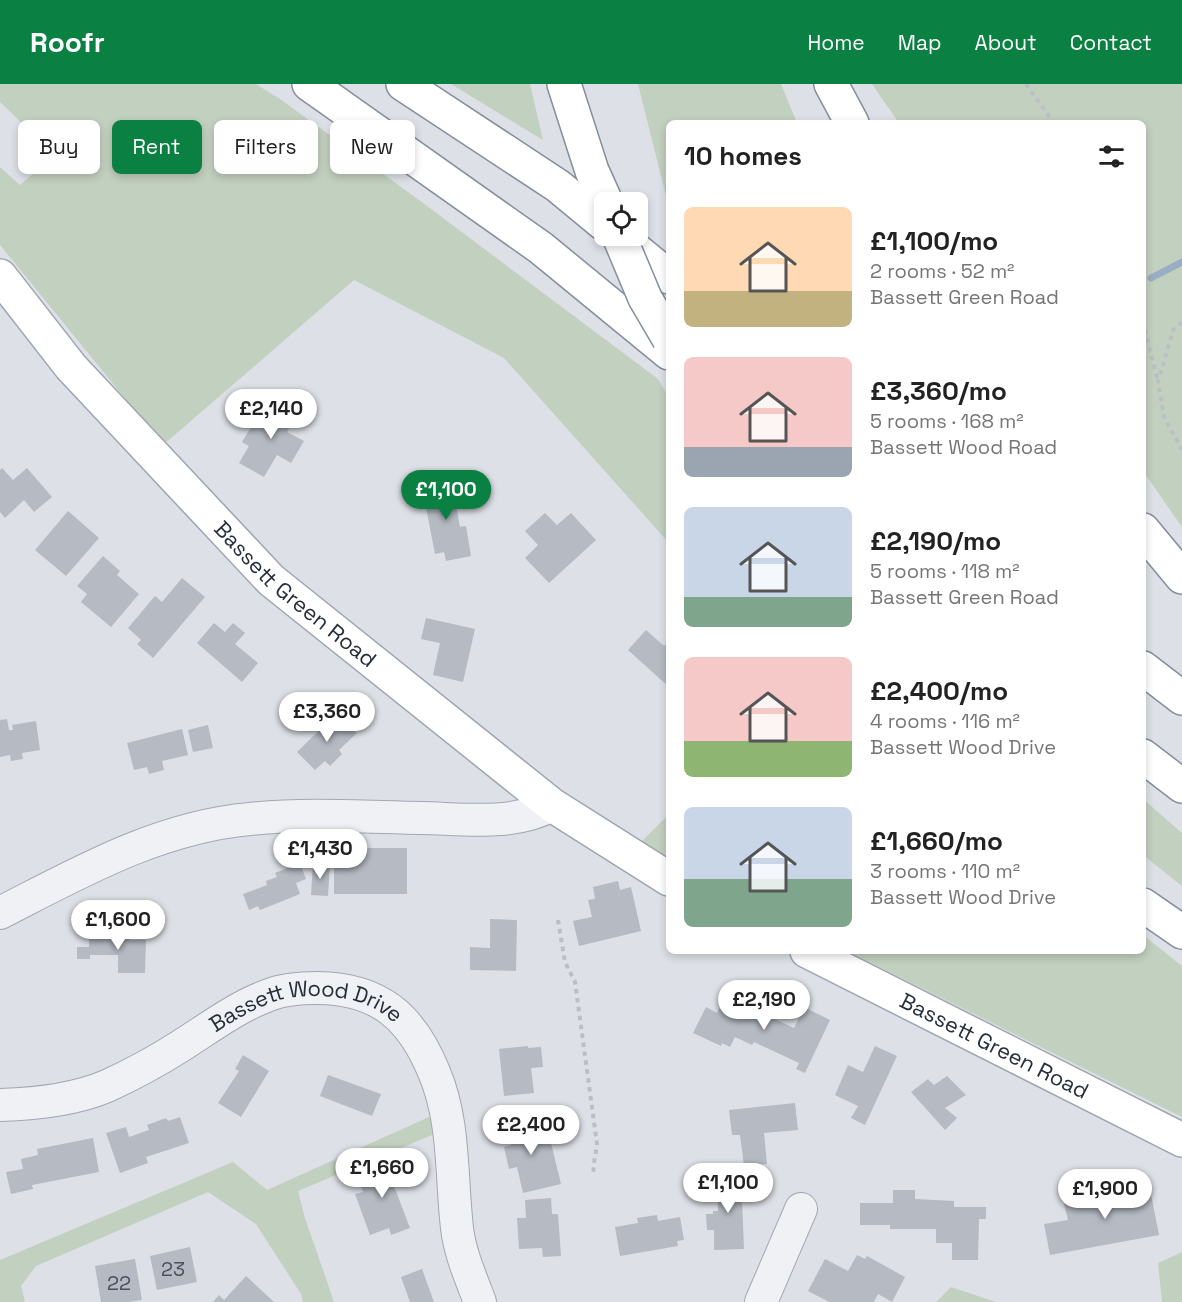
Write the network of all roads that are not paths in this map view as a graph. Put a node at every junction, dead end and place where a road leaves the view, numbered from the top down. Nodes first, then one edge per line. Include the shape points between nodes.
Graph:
1 (309, 84) edge
2 (403, 84) edge
3 (564, 84) edge
4 (831, 84) edge
5 (850, 120) edge
6 (601, 192) edge
7 (594, 216) edge
8 (623, 246) edge
9 (631, 246) edge
10 (666, 275) edge
11 (0, 276) edge
12 (666, 334) edge
13 (666, 351) edge
14 (1146, 534) edge
15 (1182, 578) edge
16 (1146, 670) edge
17 (1182, 698) edge
18 (1146, 758) edge
19 (1182, 786) edge
20 (552, 805) junction
21 (666, 877) edge
22 (1146, 907) edge
23 (0, 913) edge
24 (1182, 932) edge
25 (813, 954) edge
26 (0, 1105) edge
27 (1182, 1140) edge
28 (801, 1209) dead end
29 (480, 1302) edge
30 (761, 1302) edge

1 - 13 main road via 541,248
2 - 7 main road via 558,186
3 - 6 main road
4 - 5 main road
8 - 12 main road, bridge via 645,298
9 - 10 main road
11 - 20 main road, Bassett Green Road via 70,367 271,580
14 - 15 main road
16 - 17 main road
18 - 19 main road
20 - 21 main road, Bassett Green Road
20 - 23 street via 515,818 321,816 206,824 157,838 110,858
22 - 24 main road
25 - 27 main road, Bassett Green Road
26 - 29 street, Bassett Wood Drive via 60,1100 106,1086 177,1048 222,1017 270,994 305,987 340,988 368,995 405,1023 419,1040 434,1072 450,1133 457,1231
28 - 30 street

